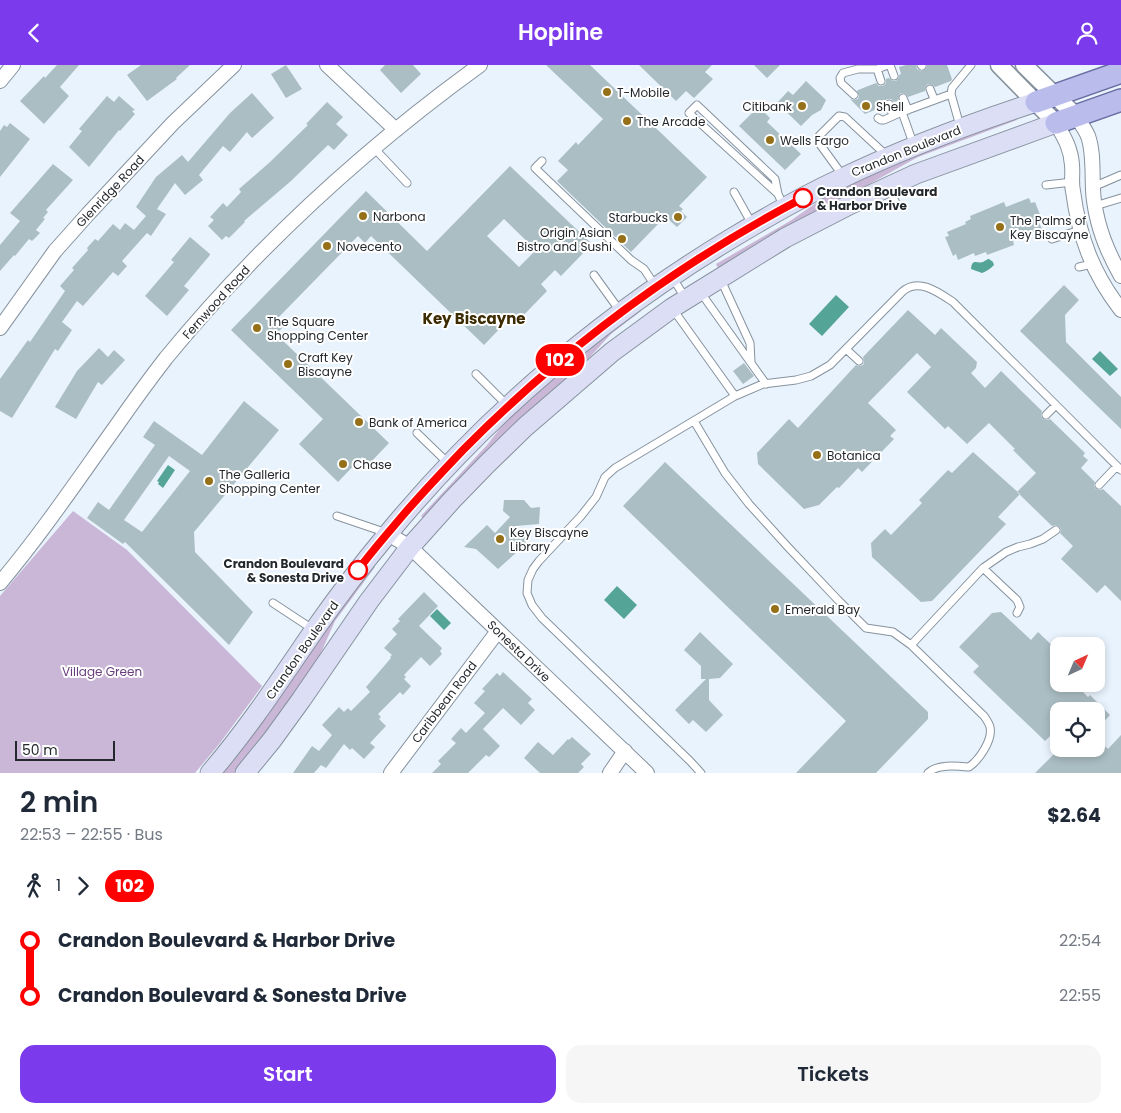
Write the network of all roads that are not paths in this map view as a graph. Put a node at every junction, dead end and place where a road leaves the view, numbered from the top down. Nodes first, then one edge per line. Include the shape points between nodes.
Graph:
1 (13, 65) edge
2 (234, 65) edge
3 (327, 65) edge
4 (480, 65) edge
5 (889, 65) edge
6 (971, 65) edge
7 (999, 65) edge
8 (1024, 65) edge
9 (877, 69) junction
10 (1113, 73) edge
11 (894, 76) dead end
12 (0, 81) edge
13 (881, 81) dead end
14 (951, 88) junction
15 (930, 89) dead end
16 (854, 95) dead end
17 (903, 98) dead end
18 (1046, 98) junction
19 (934, 99) junction
20 (1121, 100) edge
21 (889, 104) dead end
22 (905, 111) junction
23 (893, 116) junction
24 (1076, 116) junction
25 (878, 118) dead end
26 (1056, 123) junction
27 (718, 125) junction
28 (961, 129) junction
29 (396, 130) junction
30 (710, 133) junction
31 (914, 147) junction
32 (374, 148) junction
33 (888, 157) junction
34 (542, 161) dead end
35 (1121, 175) edge
36 (844, 177) junction
37 (1072, 181) junction
38 (407, 183) dead end
39 (1046, 185) dead end
40 (1093, 187) junction
41 (734, 192) dead end
42 (1121, 198) edge
43 (781, 201) junction
44 (1095, 206) junction
45 (1076, 211) junction
46 (753, 225) junction
47 (1080, 230) junction
48 (1052, 239) dead end
49 (594, 275) dead end
50 (1121, 276) edge
51 (720, 277) junction
52 (664, 282) junction
53 (686, 299) junction
54 (1121, 310) edge
55 (621, 312) junction
56 (0, 328) edge
57 (846, 349) junction
58 (859, 361) dead end
59 (751, 363) junction
60 (476, 375) dead end
61 (766, 384) junction
62 (735, 396) junction
63 (1056, 405) junction
64 (508, 406) junction
65 (1046, 415) dead end
66 (694, 421) junction
67 (417, 433) dead end
68 (449, 465) junction
69 (1119, 468) edge
70 (1099, 485) dead end
71 (337, 516) dead end
72 (1056, 530) dead end
73 (388, 533) junction
74 (410, 547) junction
75 (983, 568) junction
76 (0, 583) edge
77 (273, 603) dead end
78 (1017, 613) dead end
79 (314, 631) junction
80 (498, 631) junction
81 (911, 645) junction
82 (625, 751) junction
83 (969, 767) junction
84 (210, 773) edge
85 (245, 773) edge
86 (391, 773) edge
87 (610, 773) edge
88 (647, 773) edge
89 (701, 773) edge
90 (928, 773) edge
91 (975, 773) edge

1 - 12 street
2 - 56 street, Glenridge Road via 173,123 88,215 56,251
3 - 29 street
4 - 29 street, Fernwood Road
5 - 9 lane
5 - 11 lane
6 - 14 lane
7 - 18 street
8 - 18 street
9 - 13 lane
9 - 16 lane via 843,73 842,83
10 - 18 main road, Crandon Boulevard
14 - 19 lane
14 - 28 lane
15 - 19 lane
17 - 22 lane
18 - 24 street
18 - 26 street
18 - 28 main road, Crandon Boulevard
19 - 22 lane
20 - 24 main road, Crandon Boulevard
21 - 23 lane
22 - 23 lane
22 - 31 lane
23 - 25 lane via 884,120
24 - 26 main road, Crandon Boulevard
24 - 40 street via 1088,136
26 - 37 street via 1068,144
26 - 51 main road, Crandon Boulevard via 916,174 892,195 851,204
27 - 30 lane
27 - 30 lane via 696,105 689,113
27 - 43 lane via 775,179
28 - 31 main road, Crandon Boulevard
29 - 32 street, Fernwood Road
30 - 43 lane
31 - 33 main road, Crandon Boulevard
32 - 38 lane
32 - 76 street, Fernwood Road via 270,243 196,323 143,388
33 - 36 main road, Crandon Boulevard
33 - 36 lane via 845,117 839,116 818,139
34 - 52 lane via 535,168 631,260
35 - 40 lane
36 - 43 main road, Crandon Boulevard
37 - 39 lane
37 - 45 street
40 - 44 street
41 - 46 lane
42 - 44 lane
43 - 46 main road, Crandon Boulevard
44 - 45 street
44 - 50 street via 1100,231
45 - 47 street
46 - 52 main road, Crandon Boulevard
47 - 48 lane
47 - 54 street via 1086,266
49 - 55 lane
51 - 53 main road, Crandon Boulevard
51 - 59 lane via 750,343
52 - 53 lane
52 - 55 main road, Crandon Boulevard
53 - 59 lane
53 - 62 lane
53 - 74 main road, Crandon Boulevard via 612,352 525,427
55 - 64 main road, Crandon Boulevard
57 - 58 lane
57 - 61 lane via 830,365 811,376
57 - 63 lane via 906,287 918,285 937,291 953,303
59 - 61 lane
60 - 64 lane
61 - 62 lane
62 - 66 lane
63 - 65 lane
63 - 69 lane
64 - 68 main road, Crandon Boulevard
66 - 81 lane via 725,473 749,504 838,600 866,627 893,632
66 - 89 lane via 605,477 596,497 533,569 527,593 542,618
67 - 68 lane
68 - 73 main road, Crandon Boulevard
69 - 70 lane
71 - 73 lane
72 - 75 lane via 1043,539 1006,552
73 - 74 street, Sonesta Drive
73 - 79 main road, Crandon Boulevard
74 - 80 street, Sonesta Drive
74 - 85 main road, Crandon Boulevard
75 - 78 lane via 1017,600 1020,607
75 - 81 lane
77 - 79 lane
79 - 84 main road, Crandon Boulevard via 251,723
80 - 82 street, Sonesta Drive
80 - 86 street, Caribbean Road
81 - 83 lane via 984,715 990,727 984,749
82 - 87 street
82 - 88 street, Sonesta Drive
83 - 90 lane via 949,766
83 - 91 lane

